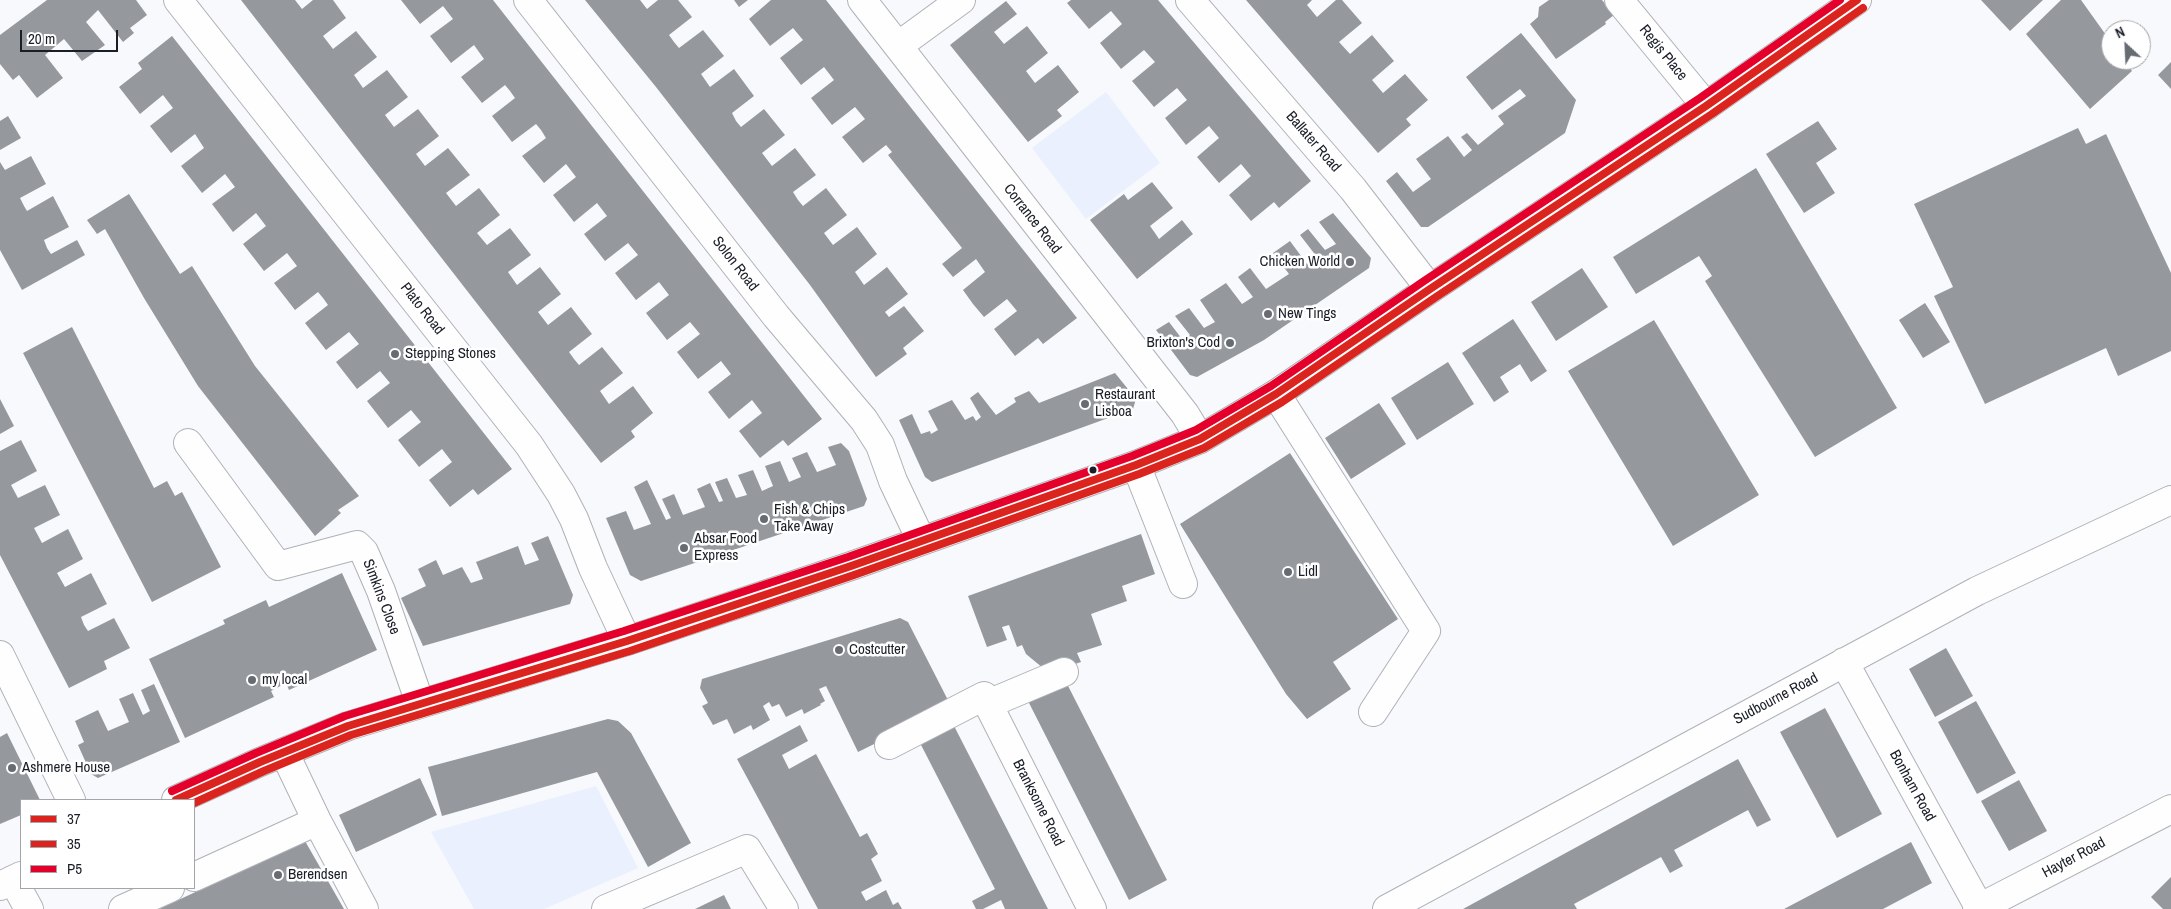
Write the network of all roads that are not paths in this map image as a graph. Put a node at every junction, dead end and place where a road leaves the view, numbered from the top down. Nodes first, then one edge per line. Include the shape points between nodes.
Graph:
1 (178, 0) edge
2 (528, 0) edge
3 (862, 0) edge
4 (961, 0) edge
5 (1190, 0) edge
6 (1619, 0) edge
7 (1857, 0) edge
8 (898, 46) junction
9 (1706, 106) junction
10 (1430, 289) junction
11 (1276, 394) junction
12 (1200, 439) junction
13 (188, 443) dead end
14 (1136, 465) junction
15 (2171, 500) edge
16 (921, 540) junction
17 (1183, 584) dead end
18 (626, 641) junction
19 (0, 655) edge
20 (1844, 662) junction
21 (1064, 672) dead end
22 (986, 700) junction
23 (420, 703) junction
24 (1373, 712) dead end
25 (889, 745) dead end
26 (284, 752) junction
27 (71, 799) edge
28 (178, 799) edge
29 (2171, 809) edge
30 (317, 821) junction
31 (195, 877) edge
32 (11, 880) edge
33 (168, 889) edge
34 (29, 909) edge
35 (123, 909) edge
36 (364, 909) edge
37 (606, 909) edge
38 (784, 909) edge
39 (1092, 909) edge
40 (1387, 909) edge
41 (1979, 909) edge

1 - 18 street, Plato Road via 530,445 574,519
2 - 16 street, Solon Road via 776,316 864,420 880,445
3 - 8 street, Corrance Road
4 - 8 street
5 - 10 street, Ballater Road via 1353,189
6 - 9 street, Regis Place
7 - 9 street
8 - 12 street, Corrance Road via 1185,414
9 - 10 street
10 - 11 street
11 - 12 street
11 - 24 street via 1426,631
12 - 14 street
13 - 23 street, Simkins Close via 278,566 357,545 364,552
14 - 16 street
14 - 17 street
15 - 20 street, Sudbourne Road via 1977,591
16 - 18 street
18 - 23 street
19 - 27 street
20 - 40 street, Sudbourne Road
20 - 41 street, Bonham Road
21 - 22 street
22 - 25 street
22 - 39 street, Branksome Road
23 - 26 street via 348,726
26 - 28 street
26 - 30 street
29 - 41 street, Hayter Road
30 - 31 street
30 - 36 street
32 - 34 street
33 - 35 street
37 - 38 street via 747,848

